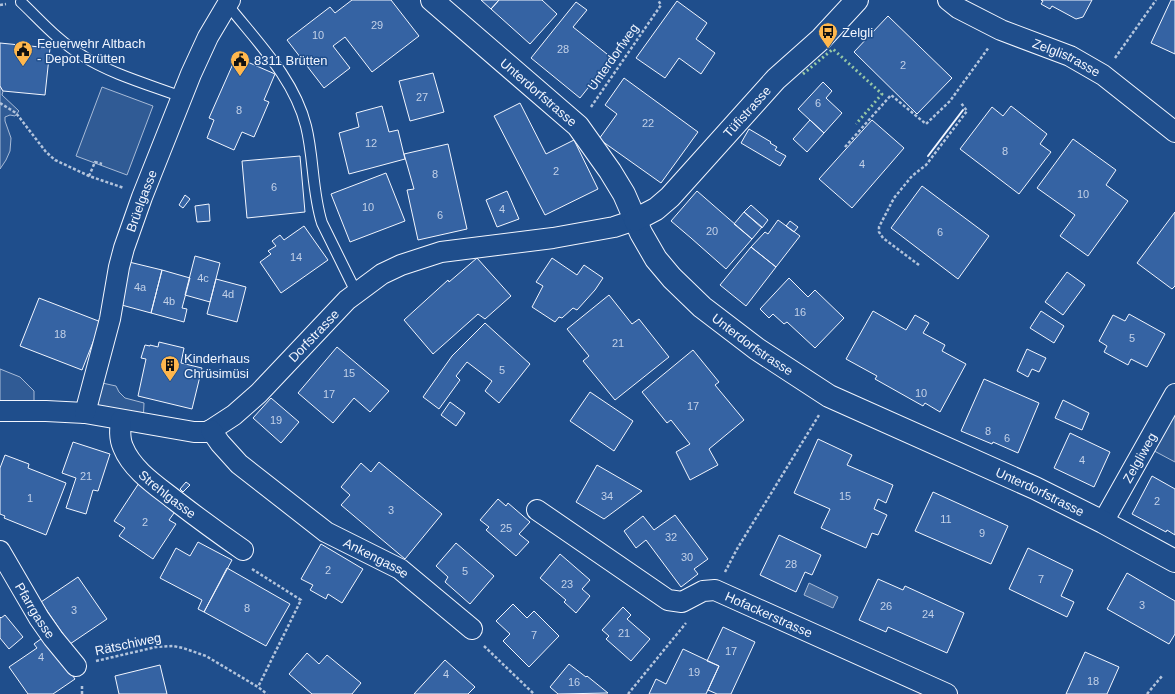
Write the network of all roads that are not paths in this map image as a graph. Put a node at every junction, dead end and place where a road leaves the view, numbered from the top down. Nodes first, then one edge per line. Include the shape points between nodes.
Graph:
1 (432, 0) edge
2 (857, 0) edge
3 (948, 0) edge
4 (20, 2) dead end
5 (228, 2) edge
6 (182, 97) junction
7 (1175, 132) edge
8 (635, 220) junction
9 (356, 292) junction
10 (1175, 394) edge
11 (0, 411) edge
12 (85, 413) junction
13 (121, 420) junction
14 (211, 430) junction
15 (537, 510) dead end
16 (1103, 522) junction
17 (243, 550) road end
18 (0, 551) edge
19 (1175, 561) edge
20 (472, 629) road end
21 (79, 675) road end
22 (947, 694) edge

1 - 8 street, Unterdorfstrasse via 578,126 624,194
2 - 8 street, Tüfistrasse via 821,39 776,79 670,197 656,209
3 - 7 street, Zelglistrasse via 1000,30 1070,56 1103,75
4 - 6 lane via 62,41 92,62
5 - 6 street, Brüelgasse via 200,54
5 - 9 lane via 279,69 295,95 307,128 319,212
6 - 12 street, Brüelgasse via 124,248 110,319
8 - 9 street, Dorfstrasse via 553,238 441,252 401,265 382,274
8 - 16 street, Unterdorfstrasse via 656,259 702,307 757,349 829,396 1035,488
9 - 14 street, Dorfstrasse via 335,310 259,393 234,415
10 - 16 street, Zelgliweg
11 - 12 street, Dorfstrasse
12 - 13 street, Dorfstrasse
13 - 14 street, Dorfstrasse via 194,432
13 - 17 street, Strehlgasse via 122,446 135,466 176,501
14 - 20 street, Ankengasse via 239,464 326,532 400,569
15 - 22 street, Hofackerstrasse via 668,600 682,602 703,591 715,590
16 - 19 street, Unterdorfstrasse
18 - 21 street, Pfarrgasse via 40,618

